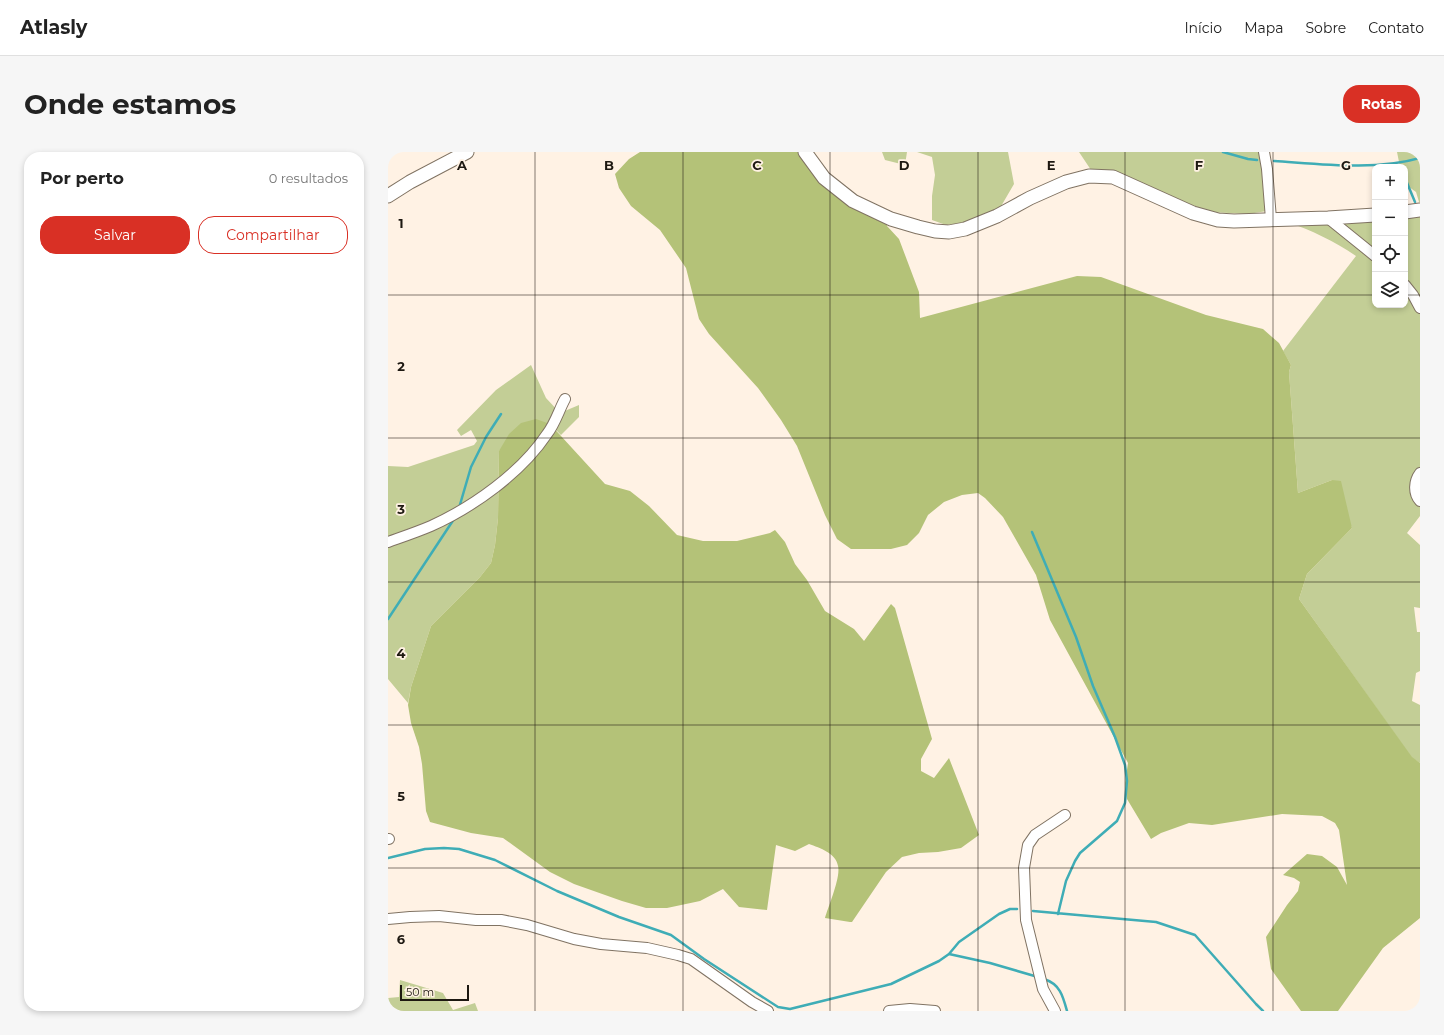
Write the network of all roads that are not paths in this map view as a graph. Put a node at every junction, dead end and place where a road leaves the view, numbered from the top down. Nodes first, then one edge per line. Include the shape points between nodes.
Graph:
1 (467, 152) edge
2 (805, 152) edge
3 (1265, 152) edge
4 (388, 196) edge
5 (1420, 210) edge
6 (1408, 212) edge
7 (1372, 215) edge
8 (1328, 218) junction
9 (1271, 219) junction
10 (1372, 254) edge
11 (1408, 288) edge
12 (1420, 308) edge
13 (565, 399) dead end
14 (1420, 473) edge
15 (1420, 501) edge
16 (388, 542) edge
17 (1066, 815) dead end
18 (388, 919) edge
19 (768, 1011) edge
20 (889, 1011) edge
21 (935, 1011) edge
22 (1055, 1011) edge

1 - 4 main road
2 - 9 main road via 824,178 853,201 891,219 934,230 949,232 965,229 1066,182 1089,176 1113,177 1193,213 1218,220
3 - 9 street
5 - 6 main road
7 - 8 main road
8 - 9 main road
8 - 10 street
11 - 12 street
13 - 16 street via 539,445 494,488 431,526
14 - 15 street via 1415,481
17 - 22 street via 1035,835 1028,845 1024,868 1026,920 1043,989
18 - 19 street via 439,916 501,920 574,939 647,948 691,959
20 - 21 street

